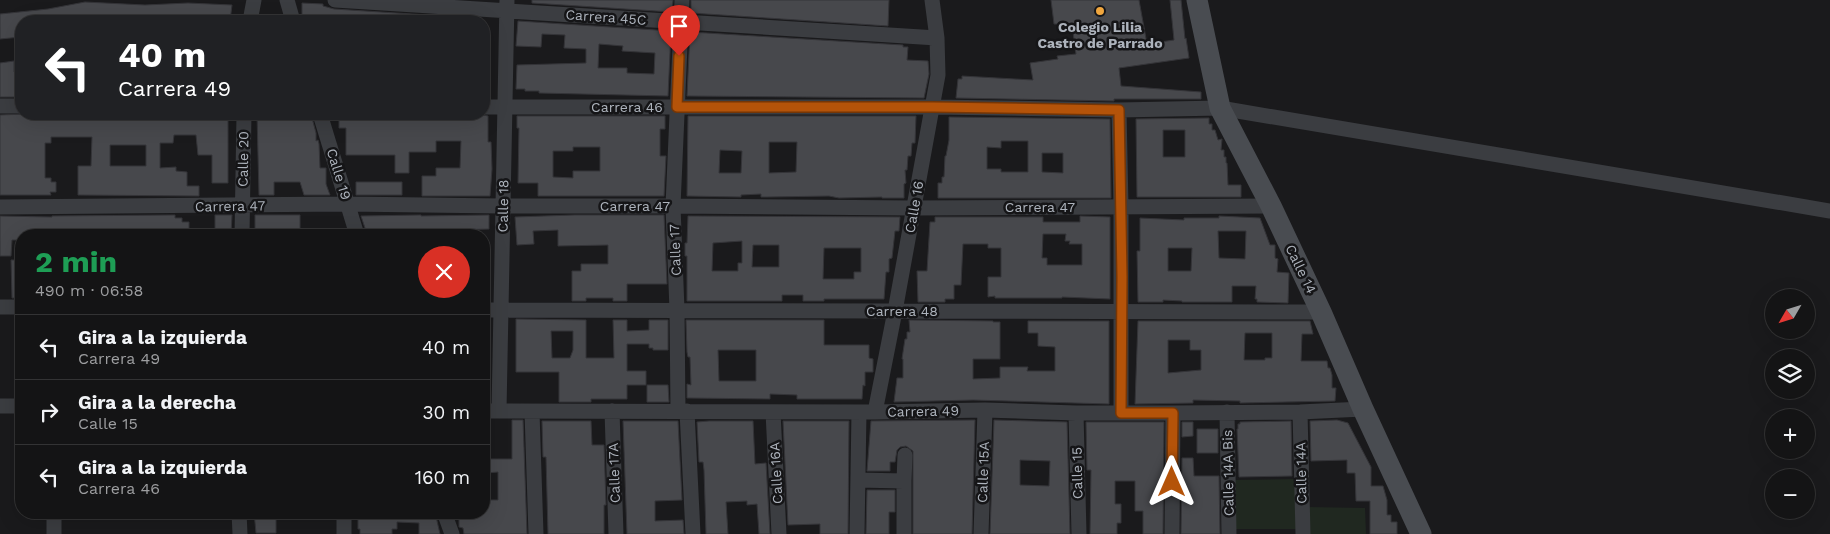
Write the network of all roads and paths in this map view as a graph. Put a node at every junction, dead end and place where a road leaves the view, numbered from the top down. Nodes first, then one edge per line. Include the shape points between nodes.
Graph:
1 (254, 0) edge
2 (287, 0) edge
3 (335, 0) edge
4 (682, 0) edge
5 (932, 0) edge
6 (1197, 0) edge
7 (506, 5) edge
8 (251, 15) edge
9 (291, 15) edge
10 (681, 22) junction
11 (937, 38) junction
12 (0, 106) edge
13 (15, 106) edge
14 (490, 107) edge
15 (505, 107) junction
16 (677, 107) junction
17 (933, 107) junction
18 (1220, 108) junction
19 (1119, 110) junction
20 (244, 120) edge
21 (322, 120) edge
22 (348, 204) junction
23 (242, 206) junction
24 (502, 206) junction
25 (673, 206) junction
26 (1271, 206) junction
27 (0, 207) edge
28 (1121, 207) junction
29 (913, 208) junction
30 (1830, 211) edge
31 (242, 229) edge
32 (356, 229) edge
33 (0, 307) edge
34 (15, 307) edge
35 (490, 310) edge
36 (677, 310) junction
37 (501, 311) junction
38 (895, 311) junction
39 (1122, 312) junction
40 (1321, 312) junction
41 (0, 406) edge
42 (15, 406) edge
43 (1363, 409) junction
44 (985, 410) junction
45 (491, 411) edge
46 (612, 411) junction
47 (682, 411) junction
48 (532, 412) junction
49 (773, 412) junction
50 (859, 412) junction
51 (875, 412) junction
52 (1227, 412) junction
53 (1300, 412) junction
54 (1076, 413) junction
55 (1121, 413) junction
56 (1173, 413) junction
57 (905, 455) dead end
58 (858, 480) junction
59 (904, 481) junction
60 (54, 519) edge
61 (239, 519) edge
62 (344, 519) edge
63 (447, 519) edge
64 (54, 534) edge
65 (240, 534) edge
66 (344, 534) edge
67 (452, 534) edge
68 (536, 534) edge
69 (616, 534) edge
70 (692, 534) edge
71 (778, 534) edge
72 (857, 534) edge
73 (904, 534) edge
74 (981, 534) edge
75 (1079, 534) edge
76 (1172, 534) edge
77 (1229, 534) edge
78 (1303, 534) edge
79 (1421, 534) edge

1 - 8 street
2 - 9 street
3 - 7 street, Carrera 45C
4 - 10 street, Calle 17
5 - 11 street, Calle 16
6 - 18 street, Calle 14
7 - 10 street, Carrera 45C
7 - 15 street, Calle 18
10 - 11 street, Carrera 45C
10 - 16 street, Calle 17
11 - 17 street, Calle 16 via 938,75
12 - 13 street
14 - 15 street, Carrera 46
15 - 16 street, Carrera 46
15 - 24 street, Calle 18
16 - 17 street, Carrera 46
16 - 25 street, Calle 17
17 - 19 street, Carrera 46
17 - 29 street, Calle 16
18 - 19 street, Carrera 46
18 - 26 street, Calle 14
18 - 30 street, Carrera 46
19 - 28 street
20 - 23 street, Calle 20
21 - 22 street, Calle 19
22 - 23 street, Carrera 47
22 - 24 street, Carrera 47
22 - 32 street, Calle 19
23 - 27 street, Carrera 47
23 - 31 street, Calle 20
24 - 25 street, Carrera 47
24 - 37 street, Calle 18
25 - 29 street, Carrera 47
25 - 36 street, Calle 17
26 - 28 street, Carrera 47
26 - 40 street, Calle 14
28 - 29 street, Carrera 47
28 - 39 street
29 - 38 street, Calle 16
33 - 34 street
35 - 37 street, Carrera 48
36 - 37 street, Carrera 48
36 - 38 street, Carrera 48
36 - 47 street, Calle 17
37 - 45 street, Calle 18
38 - 39 street, Carrera 48
38 - 51 street, Calle 16
39 - 40 street, Carrera 48
39 - 55 street
40 - 43 street, Calle 14
41 - 42 street
43 - 53 street, Carrera 49
43 - 79 street, Calle 14
44 - 51 street, Carrera 49
44 - 54 street, Carrera 49
44 - 74 street, Calle 15A
45 - 48 street, Carrera 49
46 - 47 street, Carrera 49
46 - 48 street, Carrera 49
46 - 69 street, Calle 17A
47 - 49 street, Carrera 49
47 - 70 street, Calle 17
48 - 68 street
49 - 50 street, Carrera 49
49 - 71 street, Calle 16A
50 - 51 street, Carrera 49
50 - 58 street
52 - 53 street, Carrera 49
52 - 56 street, Carrera 49
52 - 77 street, Calle 14A Bis
53 - 78 street, Calle 14A
54 - 55 street, Carrera 49
54 - 75 street, Calle 15
55 - 56 street, Carrera 49
56 - 76 street
57 - 59 street
58 - 59 street
58 - 72 street
59 - 73 street
60 - 64 street
61 - 65 street
62 - 66 street
63 - 67 street

